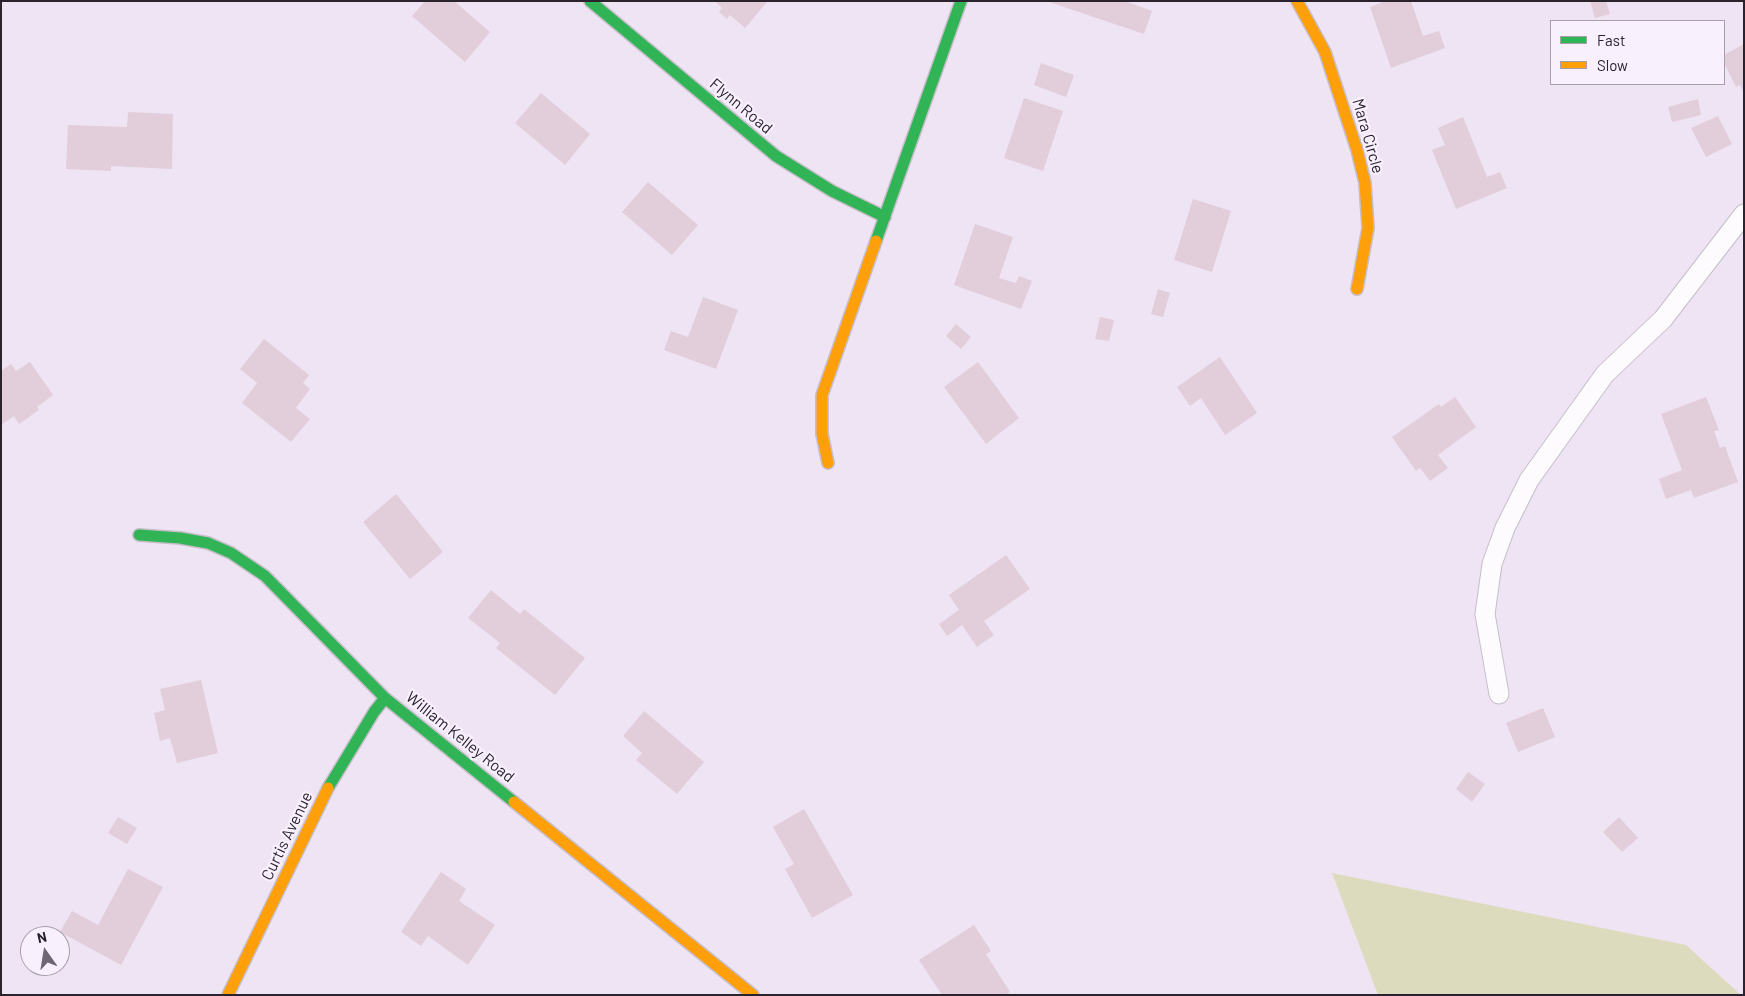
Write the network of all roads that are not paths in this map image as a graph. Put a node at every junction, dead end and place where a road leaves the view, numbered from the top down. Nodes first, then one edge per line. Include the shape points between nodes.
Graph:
1 (590, 1) edge
2 (961, 1) edge
3 (1297, 1) edge
4 (1744, 214) edge
5 (885, 216) junction
6 (1357, 289) dead end
7 (828, 463) dead end
8 (139, 535) dead end
9 (1498, 694) dead end
10 (385, 698) junction
11 (228, 995) edge
12 (753, 995) edge

1 - 5 street, Flynn Road via 776,156 832,191
2 - 5 street
3 - 6 street, Mara Circle via 1325,52 1365,183 1368,228
4 - 9 lane via 1663,319 1605,374 1529,480 1505,528 1492,564 1485,614
5 - 7 street via 822,395 822,434
8 - 10 street, William Kelley Road via 208,543 231,553 265,576
10 - 11 street, Curtis Avenue via 334,777
10 - 12 street, William Kelley Road

